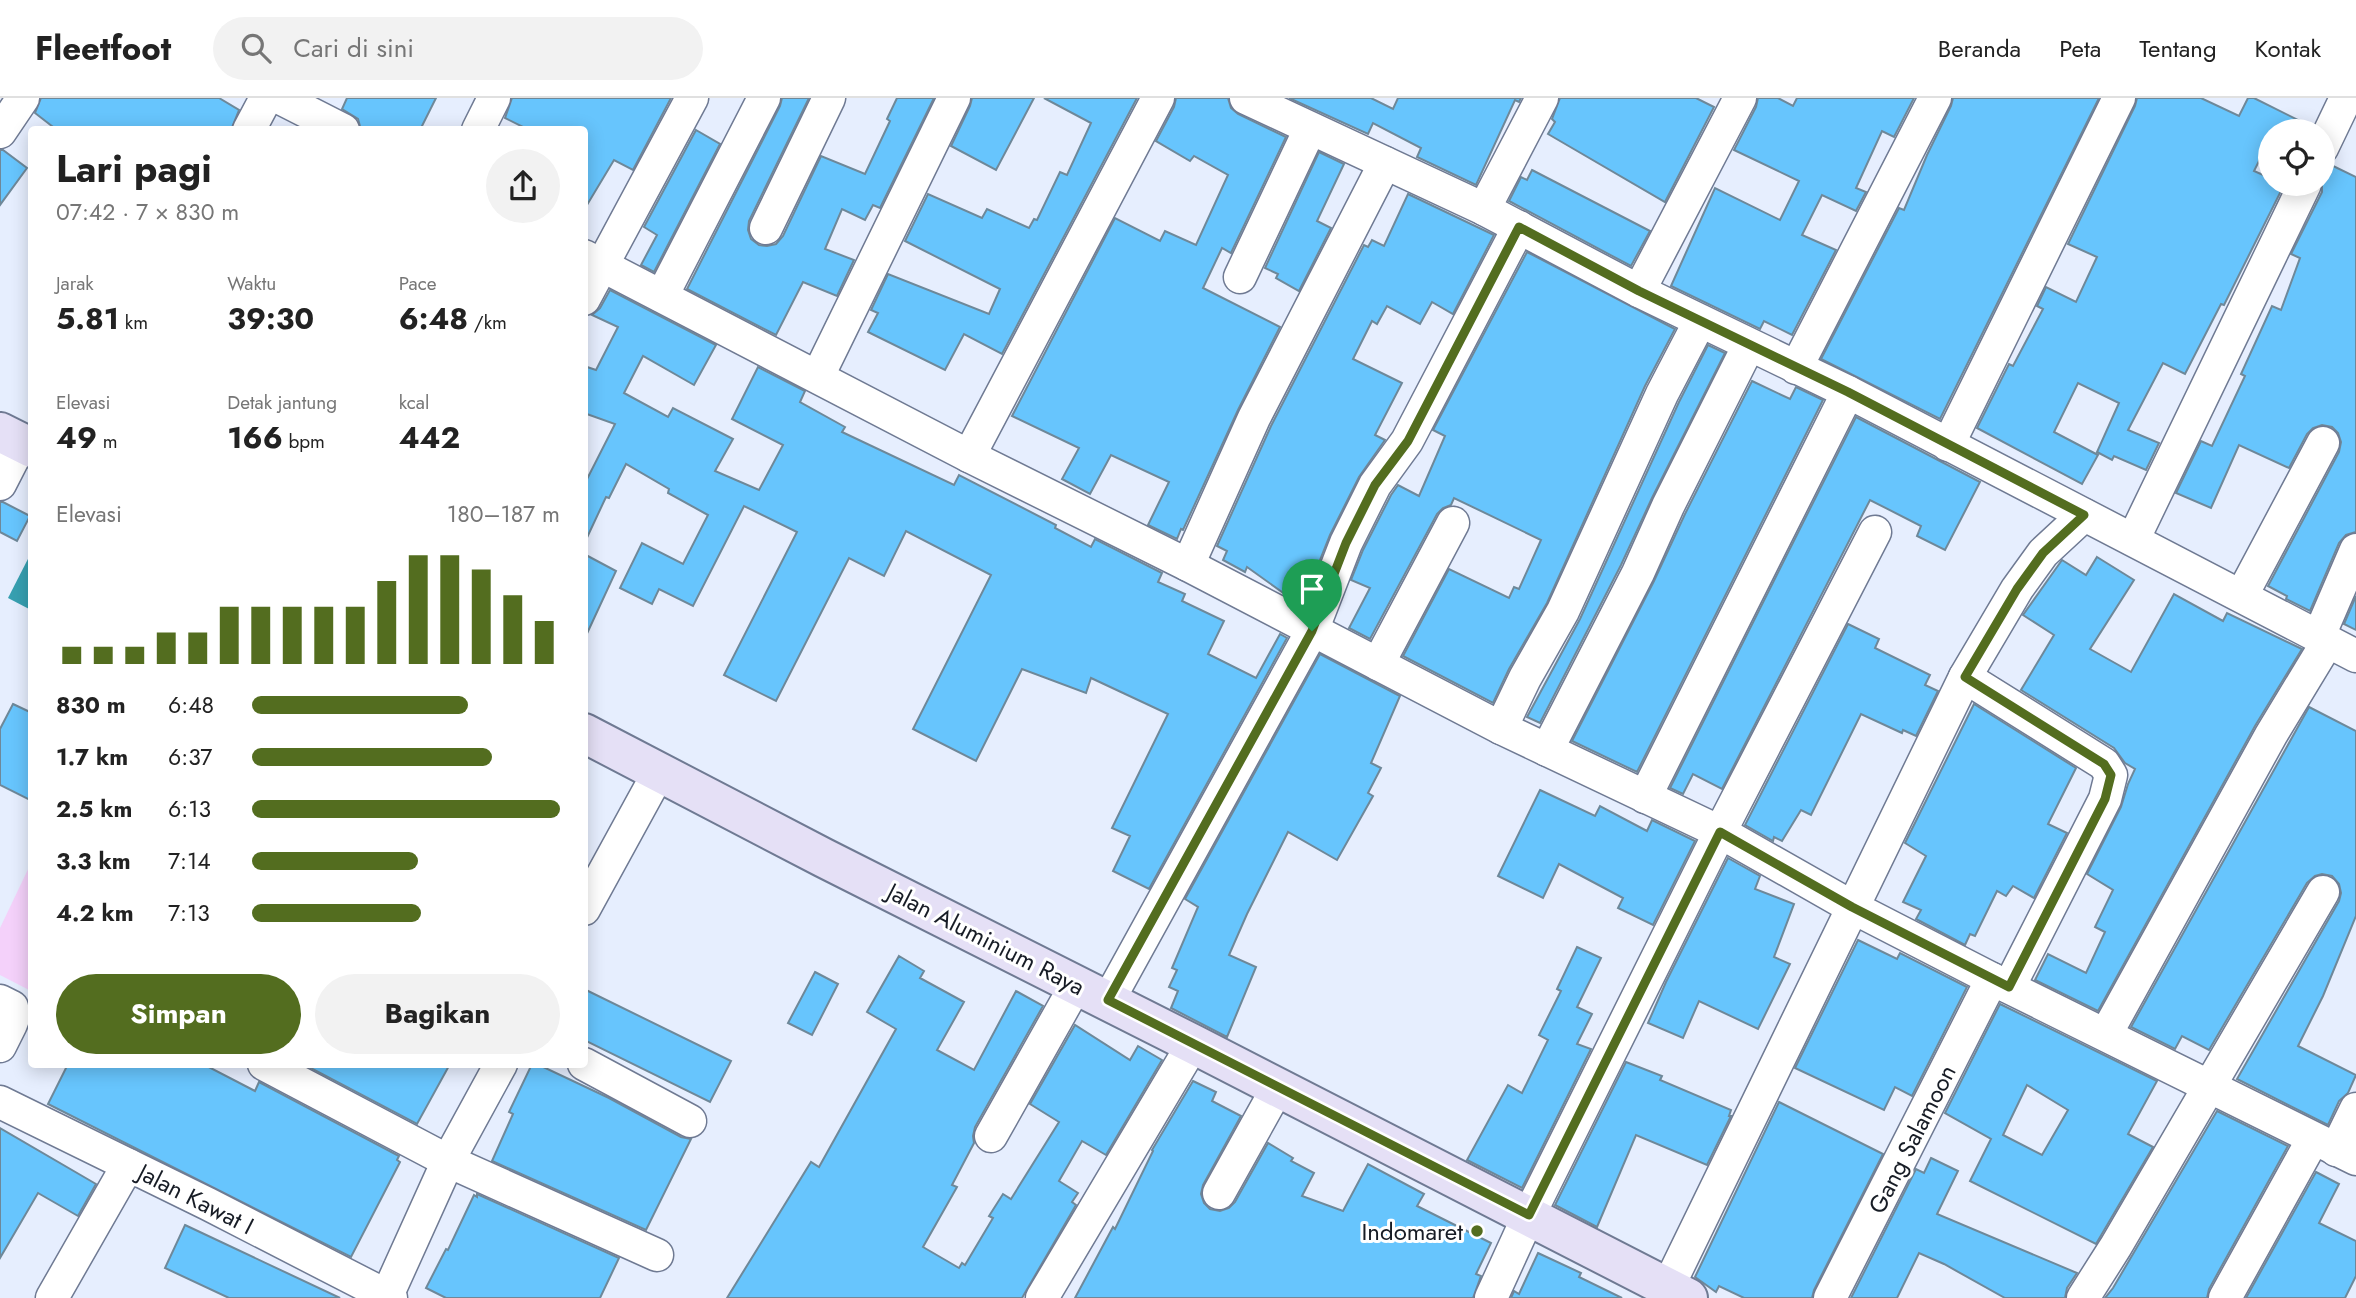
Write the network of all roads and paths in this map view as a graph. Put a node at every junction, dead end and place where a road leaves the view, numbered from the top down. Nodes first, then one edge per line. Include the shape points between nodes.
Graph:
1 (23, 98) edge
2 (266, 98) edge
3 (280, 98) edge
4 (494, 98) edge
5 (692, 98) edge
6 (764, 98) edge
7 (828, 98) edge
8 (954, 98) edge
9 (1158, 98) edge
10 (1246, 98) edge
11 (1542, 98) edge
12 (1740, 98) edge
13 (1935, 98) edge
14 (2119, 98) edge
15 (2346, 98) edge
16 (333, 115) edge
17 (2335, 121) edge
18 (251, 126) edge
19 (480, 126) edge
20 (1310, 129) junction
21 (0, 132) edge
22 (1385, 163) junction
23 (2299, 196) edge
24 (1483, 209) junction
25 (1519, 227) junction
26 (766, 228) dead end
27 (593, 261) edge
28 (1240, 277) dead end
29 (588, 282) edge
30 (1639, 291) junction
31 (662, 296) junction
32 (1700, 321) junction
33 (1749, 345) junction
34 (1796, 368) junction
35 (818, 376) junction
36 (1848, 392) junction
37 (10, 438) edge
38 (2323, 443) dead end
39 (1948, 445) junction
40 (969, 456) junction
41 (0, 484) edge
42 (2084, 515) junction
43 (1452, 523) dead end
44 (1875, 532) dead end
45 (2134, 538) junction
46 (2356, 550) edge
47 (1188, 565) junction
48 (2242, 595) junction
49 (1312, 631) junction
50 (2323, 638) junction
51 (2356, 656) edge
52 (1378, 664) junction
53 (1965, 677) junction
54 (1501, 727) junction
55 (588, 735) edge
56 (1547, 750) junction
57 (659, 772) junction
58 (1645, 797) junction
59 (1720, 832) junction
60 (2323, 892) dead end
61 (588, 902) edge
62 (1852, 907) junction
63 (2001, 983) junction
64 (1092, 993) junction
65 (0, 1001) edge
66 (2106, 1034) junction
67 (1193, 1044) junction
68 (0, 1046) edge
69 (588, 1066) edge
70 (272, 1068) edge
71 (499, 1068) edge
72 (2207, 1086) junction
73 (1278, 1087) junction
74 (0, 1102) edge
75 (2356, 1109) edge
76 (691, 1121) dead end
77 (991, 1136) dead end
78 (2335, 1149) edge
79 (448, 1161) junction
80 (128, 1165) junction
81 (1219, 1193) dead end
82 (1529, 1215) junction
83 (657, 1255) dead end
84 (1678, 1293) edge
85 (388, 1297) edge
86 (52, 1298) edge
87 (1042, 1298) edge
88 (1491, 1298) edge
89 (1829, 1298) edge
90 (2083, 1298) edge
91 (2225, 1298) edge

1 - 21 street
2 - 18 street
3 - 16 street
4 - 19 street
5 - 27 street
6 - 31 street
7 - 26 street
8 - 35 street
9 - 40 street
10 - 20 street
11 - 24 street
12 - 30 street
13 - 34 street
14 - 39 street
15 - 17 street
20 - 22 street
20 - 28 street
22 - 24 street
22 - 47 street via 1254,418
23 - 45 street
24 - 25 street
25 - 30 street
25 - 49 street via 1408,441 1375,485 1346,543
27 - 29 street
27 - 31 street
30 - 32 street
31 - 35 street
32 - 33 street
32 - 54 street via 1563,611
33 - 34 street
33 - 56 street
34 - 36 street
35 - 40 street
36 - 39 street
36 - 58 street
37 - 41 street
38 - 48 street
39 - 42 street
40 - 47 street
42 - 45 street
42 - 53 street via 2043,553
43 - 52 street
44 - 59 street
45 - 48 street
46 - 50 street
47 - 49 street
48 - 50 street
49 - 52 street
49 - 64 street
50 - 51 street
50 - 66 street
52 - 54 street
53 - 62 street
53 - 63 street, Gang Salamoon via 2104,764 2111,775 2105,799
54 - 56 street
55 - 57 main road, Jalan Aluminium Raya
56 - 58 street
57 - 61 street
57 - 64 main road, Jalan Aluminium Raya
58 - 59 street
59 - 62 street
59 - 82 street
60 - 72 street
62 - 63 street
62 - 84 street
63 - 66 street
63 - 89 street, Gang Salamoon
64 - 67 main road, Jalan Aluminium Raya
64 - 77 street
65 - 68 street via 12,1007 14,1016
66 - 72 street
67 - 73 main road, Jalan Aluminium Raya
67 - 87 street
69 - 76 street
70 - 79 street
71 - 79 street
72 - 78 street
72 - 90 street
73 - 81 street
73 - 82 main road, Jalan Aluminium Raya
74 - 80 street, Jalan Kawat I
75 - 78 street
78 - 91 street
79 - 83 street
79 - 85 street
80 - 85 street, Jalan Kawat I
80 - 86 street
82 - 84 main road, Jalan Aluminium Raya
82 - 88 street

